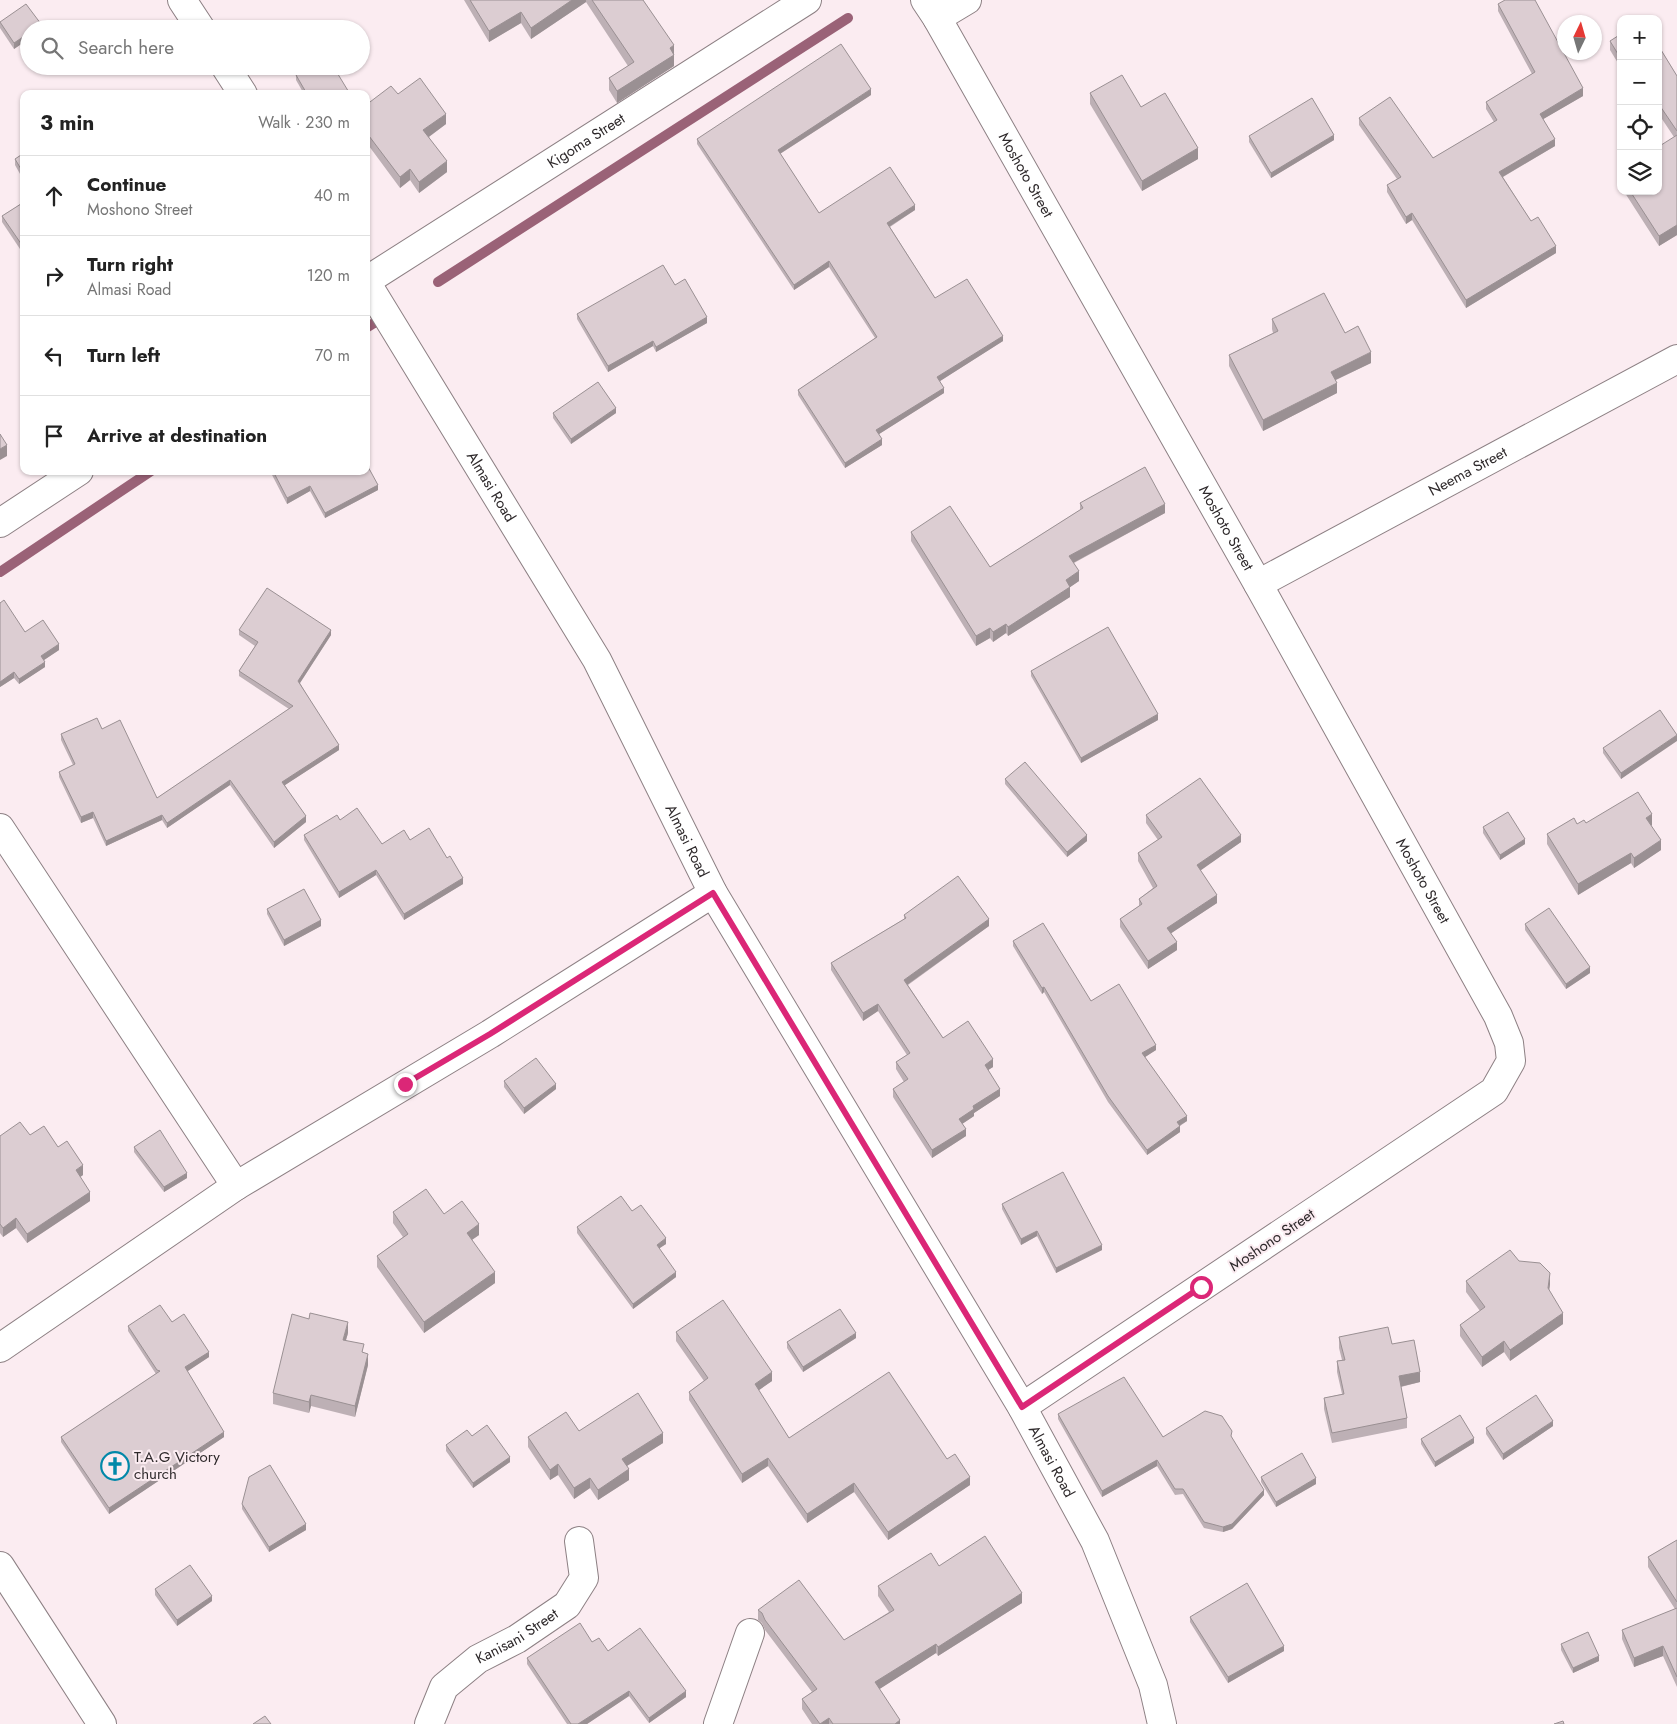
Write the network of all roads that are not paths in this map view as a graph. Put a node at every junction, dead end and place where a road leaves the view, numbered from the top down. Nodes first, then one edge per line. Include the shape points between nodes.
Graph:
1 (182, 0) edge
2 (807, 0) edge
3 (967, 0) edge
4 (931, 9) edge
5 (195, 20) edge
6 (231, 75) edge
7 (240, 90) edge
8 (370, 278) edge
9 (370, 288) edge
10 (1677, 359) edge
11 (73, 475) edge
12 (0, 524) edge
13 (1258, 584) junction
14 (0, 828) edge
15 (713, 893) junction
16 (1511, 1061) joint
17 (236, 1186) junction
18 (0, 1348) edge
19 (1022, 1407) junction
20 (579, 1541) dead end
21 (0, 1566) edge
22 (750, 1633) dead end
23 (102, 1724) edge
24 (429, 1724) edge
25 (718, 1724) edge
26 (1162, 1724) edge

1 - 5 street
2 - 8 street, Kigoma Street
3 - 4 street
4 - 13 street, Moshoto Street
6 - 7 street
9 - 15 street, Almasi Road via 597,660
10 - 13 street, Neema Street
11 - 12 street
13 - 16 street, Moshoto Street via 1498,1016 1509,1043
14 - 17 street
15 - 17 street via 490,1034
15 - 19 street, Almasi Road
16 - 19 street, Moshono Street via 1494,1091
17 - 18 street
19 - 26 street, Almasi Road via 1095,1540 1153,1685
20 - 24 street, Kanisani Street via 584,1578 567,1606 517,1639 478,1659 444,1687
21 - 23 street
22 - 25 street

